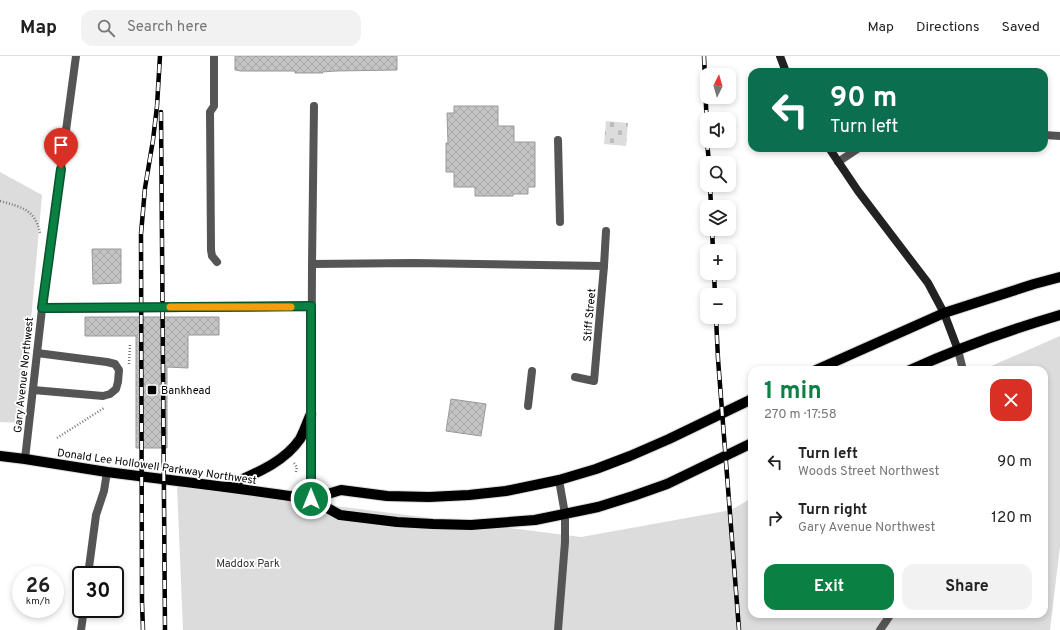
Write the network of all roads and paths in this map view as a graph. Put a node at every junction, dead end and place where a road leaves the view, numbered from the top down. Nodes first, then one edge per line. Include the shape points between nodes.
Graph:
1 (76, 56) edge
2 (214, 56) edge
3 (780, 56) edge
4 (784, 68) edge
5 (314, 106) dead end
6 (1048, 135) edge
7 (1060, 136) edge
8 (558, 140) dead end
9 (832, 152) edge
10 (853, 152) edge
11 (838, 162) junction
12 (0, 201) edge
13 (560, 222) dead end
14 (606, 231) dead end
15 (39, 240) dead end
16 (217, 262) dead end
17 (312, 264) junction
18 (604, 266) junction
19 (1060, 277) edge
20 (311, 306) junction
21 (42, 308) junction
22 (944, 313) junction
23 (1060, 315) edge
24 (958, 350) junction
25 (37, 353) junction
26 (825, 366) edge
27 (920, 366) edge
28 (962, 366) edge
29 (532, 371) dead end
30 (575, 377) dead end
31 (33, 390) junction
32 (748, 401) edge
33 (528, 406) dead end
34 (311, 414) junction
35 (748, 445) edge
36 (0, 456) edge
37 (25, 459) junction
38 (293, 462) dead end
39 (107, 472) junction
40 (296, 472) dead end
41 (559, 480) junction
42 (225, 487) junction
43 (311, 499) junction
44 (565, 514) junction
45 (89, 566) edge
46 (83, 618) edge
47 (889, 618) edge
48 (81, 630) edge
49 (558, 630) edge
50 (880, 630) edge

1 - 21 street, Gary Avenue Northwest
2 - 16 street via 214,106 210,112 211,250
3 - 4 main road
5 - 17 street
6 - 7 street
8 - 13 street
9 - 11 main road
10 - 11 street
11 - 22 main road via 928,284
12 - 15 path via 23,207 30,212 40,232
14 - 18 street, Stiff Street
17 - 18 street
17 - 20 street
18 - 30 street, Stiff Street via 594,381
19 - 22 main road
20 - 21 street
20 - 34 street
21 - 25 street, Gary Avenue Northwest
22 - 24 main road
22 - 26 main road
23 - 24 main road
24 - 27 main road
24 - 28 street
25 - 31 street, Gary Avenue Northwest
25 - 31 street via 115,364 119,370 118,382 116,389 103,396
29 - 33 street
31 - 37 street, Gary Avenue Northwest
32 - 41 main road, Donald Lee Hollowell Parkway Northwest via 630,456
34 - 42 main road via 300,439 287,454 269,466
34 - 43 street
35 - 44 main road, Donald Lee Hollowell Parkway Northwest via 667,484 598,507
36 - 37 main road, Donald Lee Hollowell Parkway Northwest
37 - 39 main road, Donald Lee Hollowell Parkway Northwest
38 - 40 path via 297,467
39 - 42 main road, Donald Lee Hollowell Parkway Northwest
39 - 45 street via 96,514
41 - 43 main road, Donald Lee Hollowell Parkway Northwest via 506,491 469,495 387,496 341,490
41 - 44 street
42 - 43 main road, Donald Lee Hollowell Parkway Northwest
43 - 44 main road, Donald Lee Hollowell Parkway Northwest via 340,516 397,522 471,525 535,520
44 - 49 street
46 - 48 street
47 - 50 street

